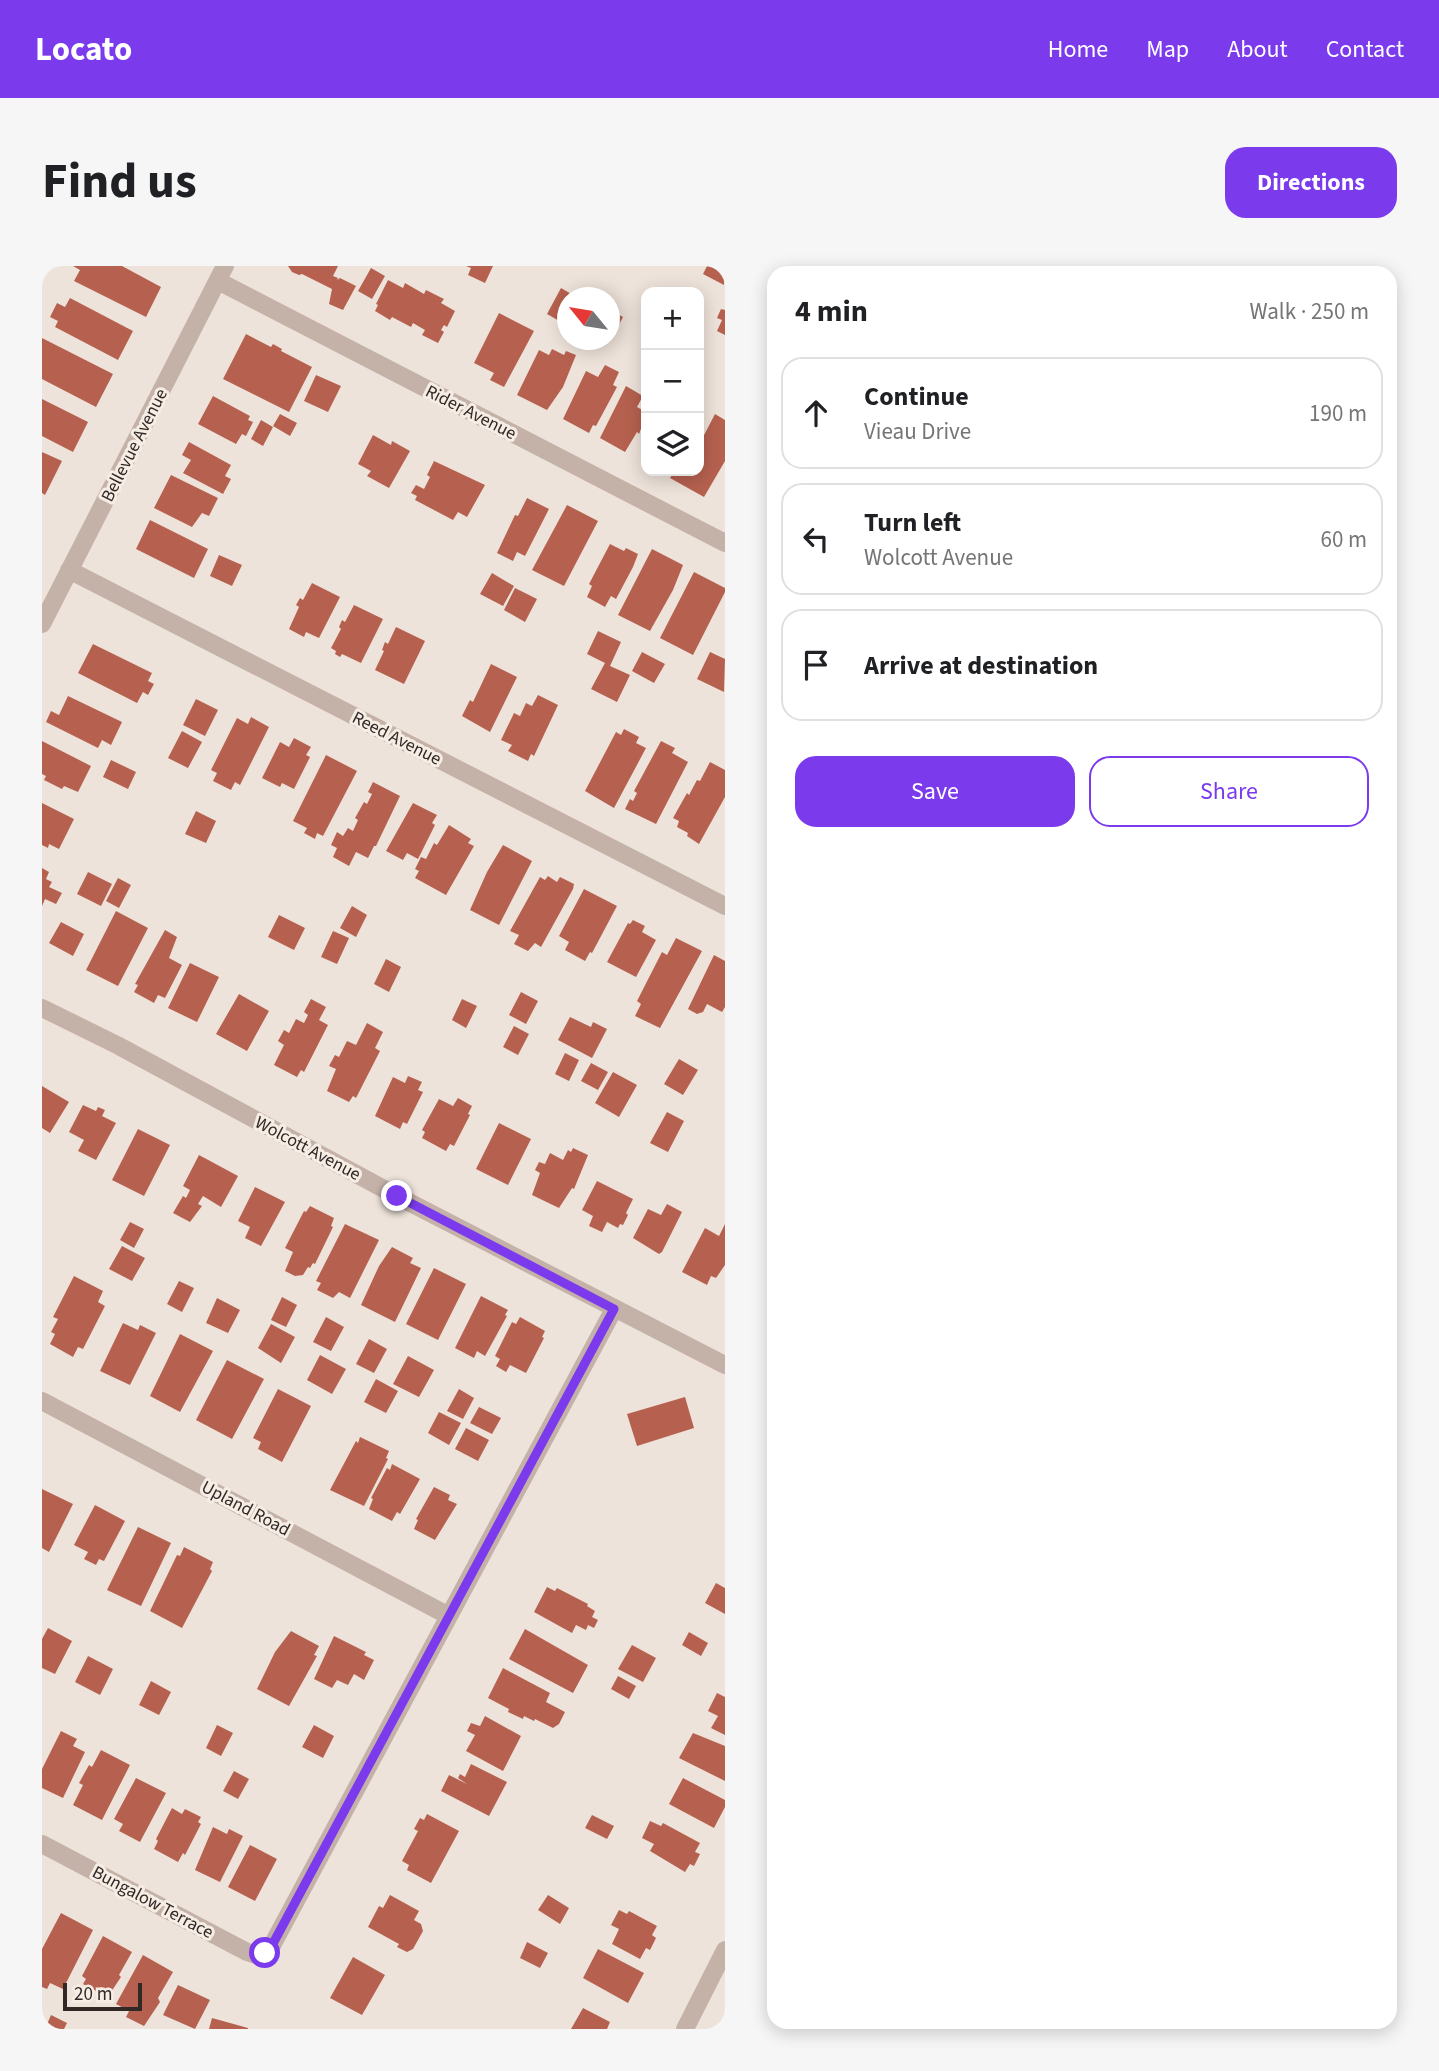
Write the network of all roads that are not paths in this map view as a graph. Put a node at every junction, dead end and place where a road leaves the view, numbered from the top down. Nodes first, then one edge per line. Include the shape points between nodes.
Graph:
1 (221, 274) edge
2 (725, 543) edge
3 (69, 570) junction
4 (42, 624) edge
5 (725, 905) edge
6 (42, 1008) edge
7 (614, 1309) junction
8 (725, 1365) edge
9 (42, 1401) edge
10 (449, 1616) junction
11 (42, 1844) edge
12 (725, 1950) edge
13 (685, 2029) edge

1 - 2 street, Rider Avenue
1 - 3 street, Bellevue Avenue
3 - 4 street, Bellevue Avenue
3 - 5 street, Reed Avenue
6 - 7 street, Wolcott Avenue
7 - 8 street, Wolcott Avenue
7 - 10 street
9 - 10 street, Upland Road
10 - 11 street, Bungalow Terrace via 269,1951 247,1952
12 - 13 street

